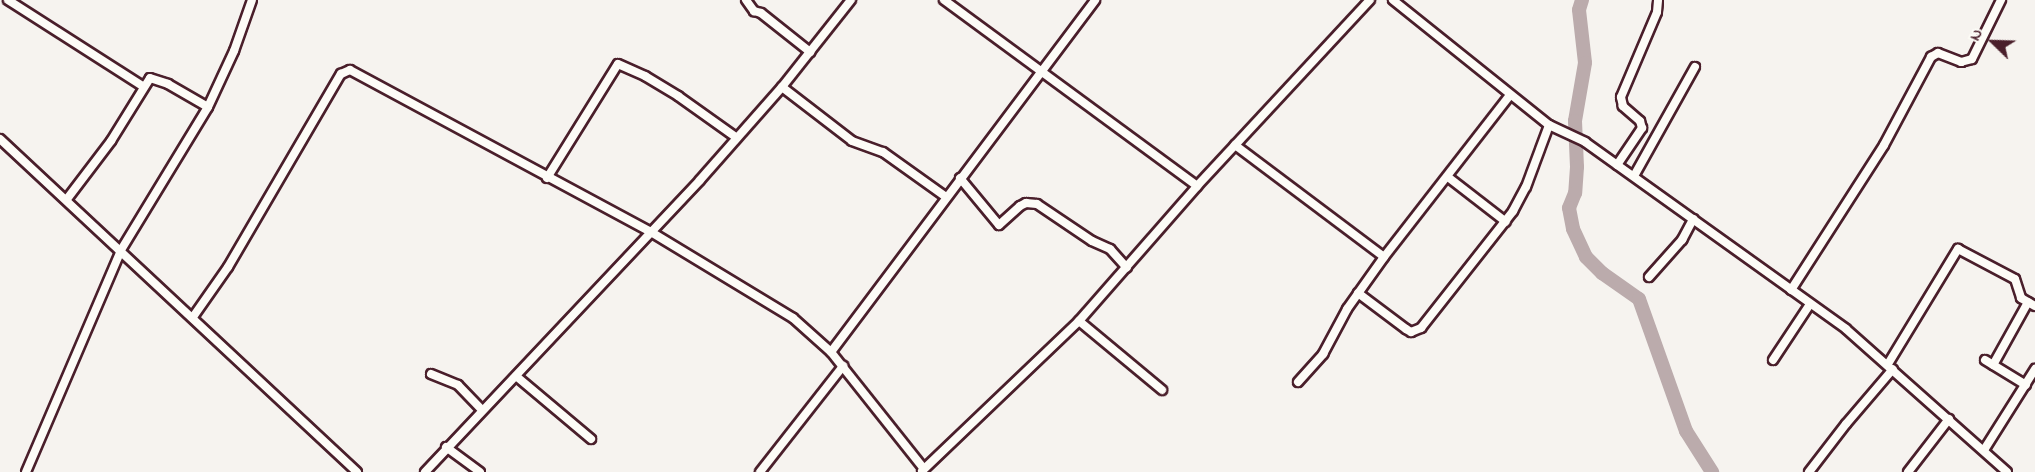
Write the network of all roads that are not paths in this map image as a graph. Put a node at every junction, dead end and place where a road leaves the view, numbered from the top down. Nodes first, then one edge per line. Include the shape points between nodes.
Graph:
1 (8, 0) edge
2 (252, 0) edge
3 (746, 0) edge
4 (851, 0) edge
5 (944, 0) edge
6 (1095, 0) edge
7 (1370, 0) edge
8 (1393, 0) edge
9 (1658, 0) edge
10 (2001, 0) edge
11 (810, 52) junction
12 (1695, 67) dead end
13 (1042, 70) junction
14 (144, 87) junction
15 (782, 87) junction
16 (1510, 95) junction
17 (208, 107) junction
18 (1548, 125) junction
19 (737, 138) junction
20 (0, 139) edge
21 (1235, 145) junction
22 (1617, 165) junction
23 (1634, 176) junction
24 (1448, 177) junction
25 (547, 178) junction
26 (960, 178) junction
27 (1197, 186) junction
28 (946, 197) junction
29 (67, 199) junction
30 (1693, 219) junction
31 (1506, 222) junction
32 (651, 232) junction
33 (121, 250) junction
34 (1384, 257) junction
35 (1127, 268) junction
36 (1649, 277) dead end
37 (1791, 290) junction
38 (1358, 293) junction
39 (1810, 304) junction
40 (2032, 304) edge
41 (193, 317) junction
42 (1078, 321) junction
43 (831, 352) junction
44 (1773, 360) dead end
45 (843, 366) junction
46 (1890, 366) junction
47 (2035, 369) edge
48 (430, 374) dead end
49 (516, 376) junction
50 (1298, 382) dead end
51 (2026, 385) junction
52 (1162, 390) dead end
53 (482, 410) junction
54 (1949, 419) junction
55 (591, 439) dead end
56 (446, 447) junction
57 (1984, 450) junction
58 (923, 470) edge
59 (26, 472) edge
60 (357, 472) edge
61 (425, 472) edge
62 (480, 472) edge
63 (760, 472) edge
64 (1809, 472) edge
65 (1908, 472) edge
66 (2007, 472) edge

1 - 14 street
2 - 17 street
3 - 11 street via 754,11
4 - 11 street
5 - 13 street
6 - 13 street
7 - 21 street
8 - 16 street
9 - 22 street via 1657,12 1621,97 1623,106 1640,121 1642,128
10 - 37 street via 1972,59 1961,62 1938,53 1931,57 1884,145
11 - 15 street
12 - 23 street
13 - 26 street
13 - 27 street
14 - 17 street via 153,78
14 - 29 street via 111,141
15 - 19 street
15 - 28 street via 852,141 883,152
16 - 18 street
16 - 24 street
17 - 33 street
18 - 22 street via 1585,141
18 - 31 street via 1526,187
19 - 25 street via 670,91 618,64
19 - 32 street
20 - 29 street
21 - 27 street
21 - 34 street
22 - 23 street
23 - 30 street
24 - 31 street
24 - 34 street
25 - 32 street
25 - 41 street via 353,70 344,70 228,267
26 - 28 street
26 - 35 street via 999,225 1020,206 1037,204 1110,249
27 - 35 street
28 - 43 street
29 - 33 street
30 - 36 street via 1682,240
30 - 37 street
31 - 38 street via 1416,331 1406,329
32 - 43 street via 793,318
32 - 49 street
33 - 41 street
33 - 59 street
34 - 38 street
35 - 42 street
37 - 39 street
38 - 50 street via 1330,344
39 - 44 street
39 - 46 street
40 - 46 street via 2018,293 2015,279 1958,249
40 - 51 street via 1989,362
41 - 60 street
42 - 52 street
42 - 58 street
43 - 45 street
45 - 58 street
45 - 63 street
46 - 54 street
46 - 64 street
47 - 51 street
48 - 53 street via 458,385
49 - 53 street
49 - 55 street
51 - 57 street
53 - 56 street
54 - 57 street
54 - 65 street
56 - 61 street
56 - 62 street
57 - 66 street

